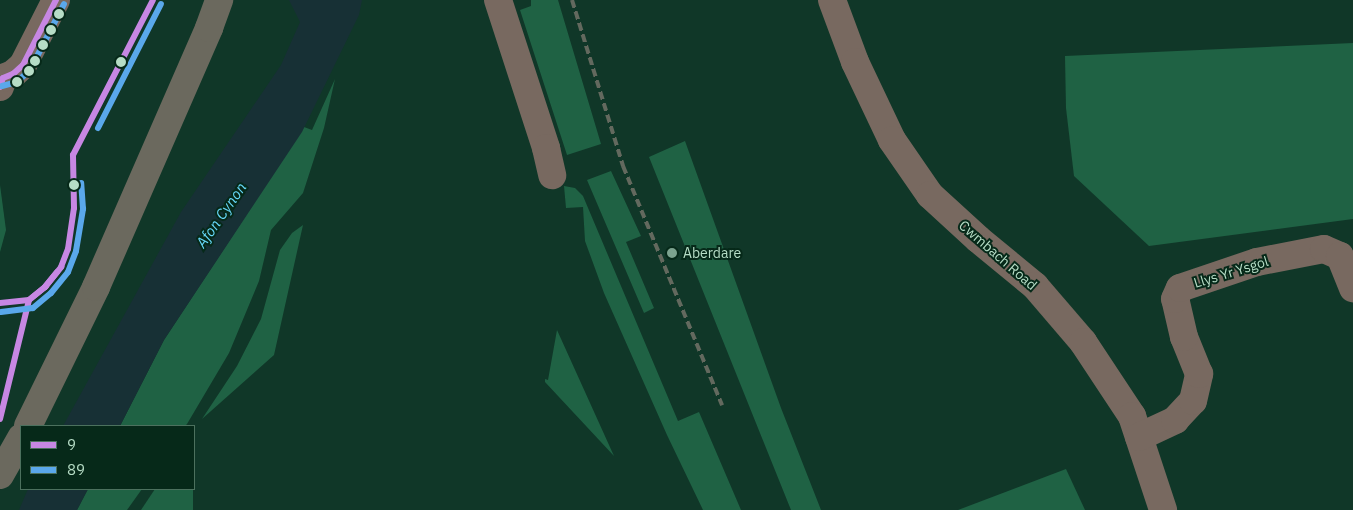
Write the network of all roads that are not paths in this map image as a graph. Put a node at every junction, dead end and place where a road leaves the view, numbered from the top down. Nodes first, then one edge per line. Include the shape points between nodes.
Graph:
1 (56, 0) edge
2 (219, 0) edge
3 (498, 0) edge
4 (832, 0) edge
5 (1, 81) edge
6 (552, 175) dead end
7 (1353, 288) edge
8 (28, 425) edge
9 (1139, 437) junction
10 (20, 440) edge
11 (0, 475) edge
12 (1163, 510) edge

1 - 5 street via 23,65
2 - 8 main road via 96,287
3 - 6 street
4 - 9 street, Cwmbach Road via 855,62 892,140 930,195 1035,286 1084,342 1132,416
7 - 9 street, Llys Yr Ysgol via 1340,256 1324,249 1257,262 1180,288 1175,299 1184,337 1199,374 1194,401 1175,420
9 - 12 street, Cwmbach Road
10 - 11 main road

